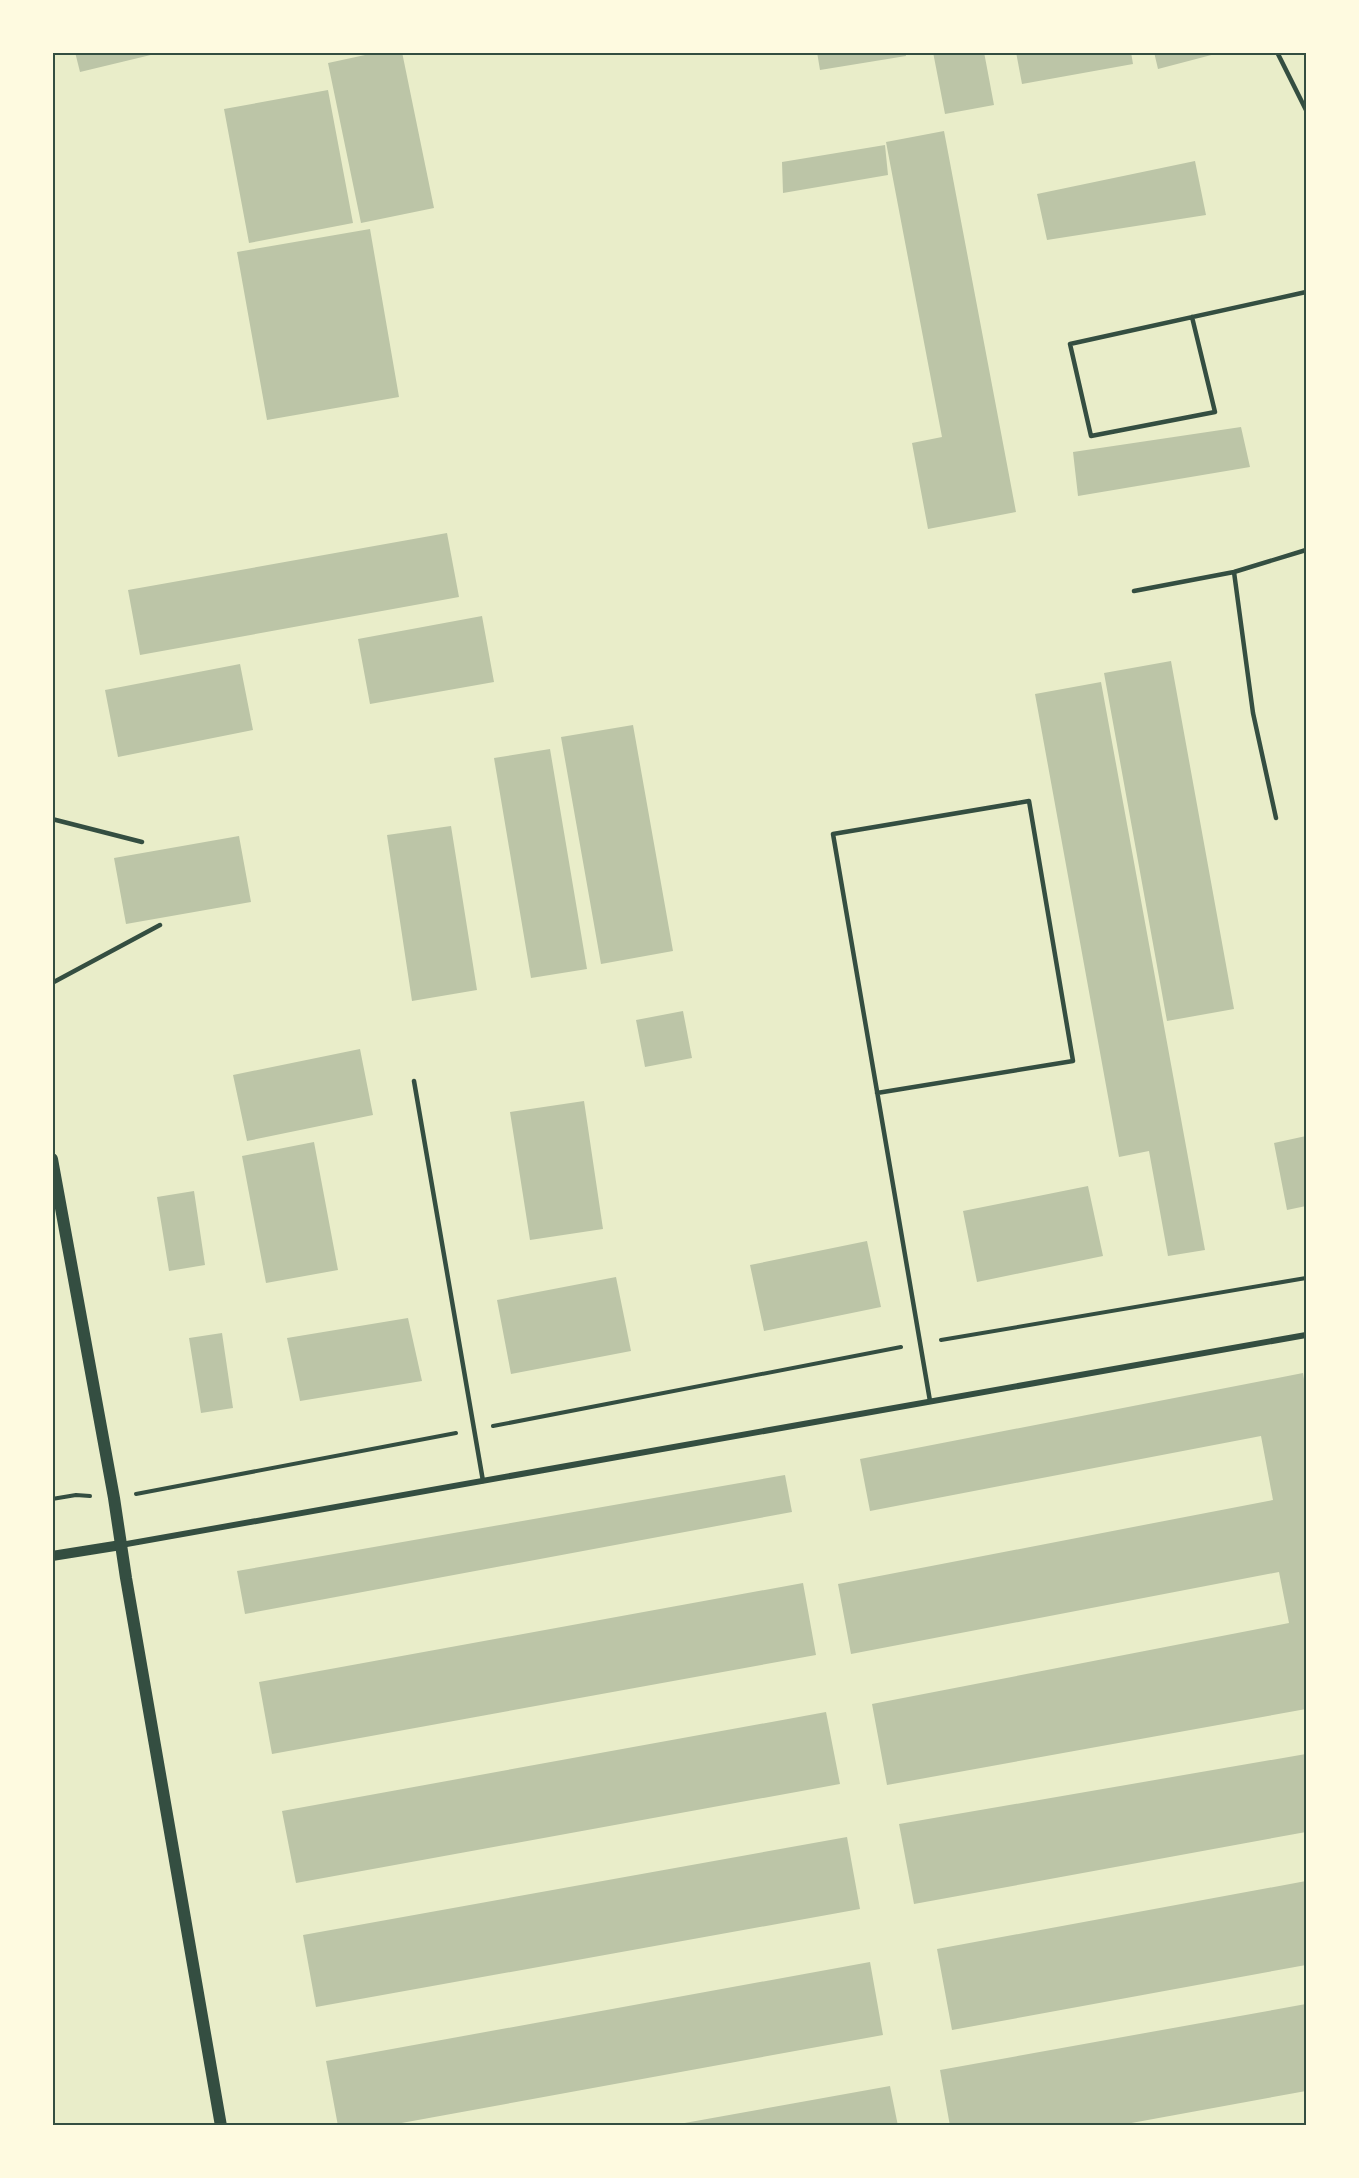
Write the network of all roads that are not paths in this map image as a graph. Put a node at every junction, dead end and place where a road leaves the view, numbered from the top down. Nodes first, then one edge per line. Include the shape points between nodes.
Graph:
1 (1277, 52) edge
2 (1306, 110) edge
3 (1306, 292) edge
4 (1192, 317) junction
5 (1306, 550) edge
6 (1234, 572) junction
7 (1134, 591) dead end
8 (1276, 818) dead end
9 (52, 819) edge
10 (142, 842) dead end
11 (160, 925) dead end
12 (52, 983) edge
13 (414, 1081) dead end
14 (877, 1093) junction
15 (52, 1159) edge
16 (1306, 1335) edge
17 (930, 1401) junction
18 (483, 1481) junction
19 (121, 1545) junction
20 (52, 1556) edge
21 (221, 2126) edge

1 - 2 lane
3 - 4 lane
4 - 4 lane via 1070,344 1091,436 1215,412
5 - 6 lane
6 - 7 lane
6 - 8 lane via 1253,713
9 - 10 lane
11 - 12 lane
13 - 18 lane
14 - 14 lane via 833,834 1029,801 1073,1061
14 - 17 lane
15 - 19 main road
16 - 17 street
17 - 18 street
18 - 19 street
19 - 20 street
19 - 21 main road

